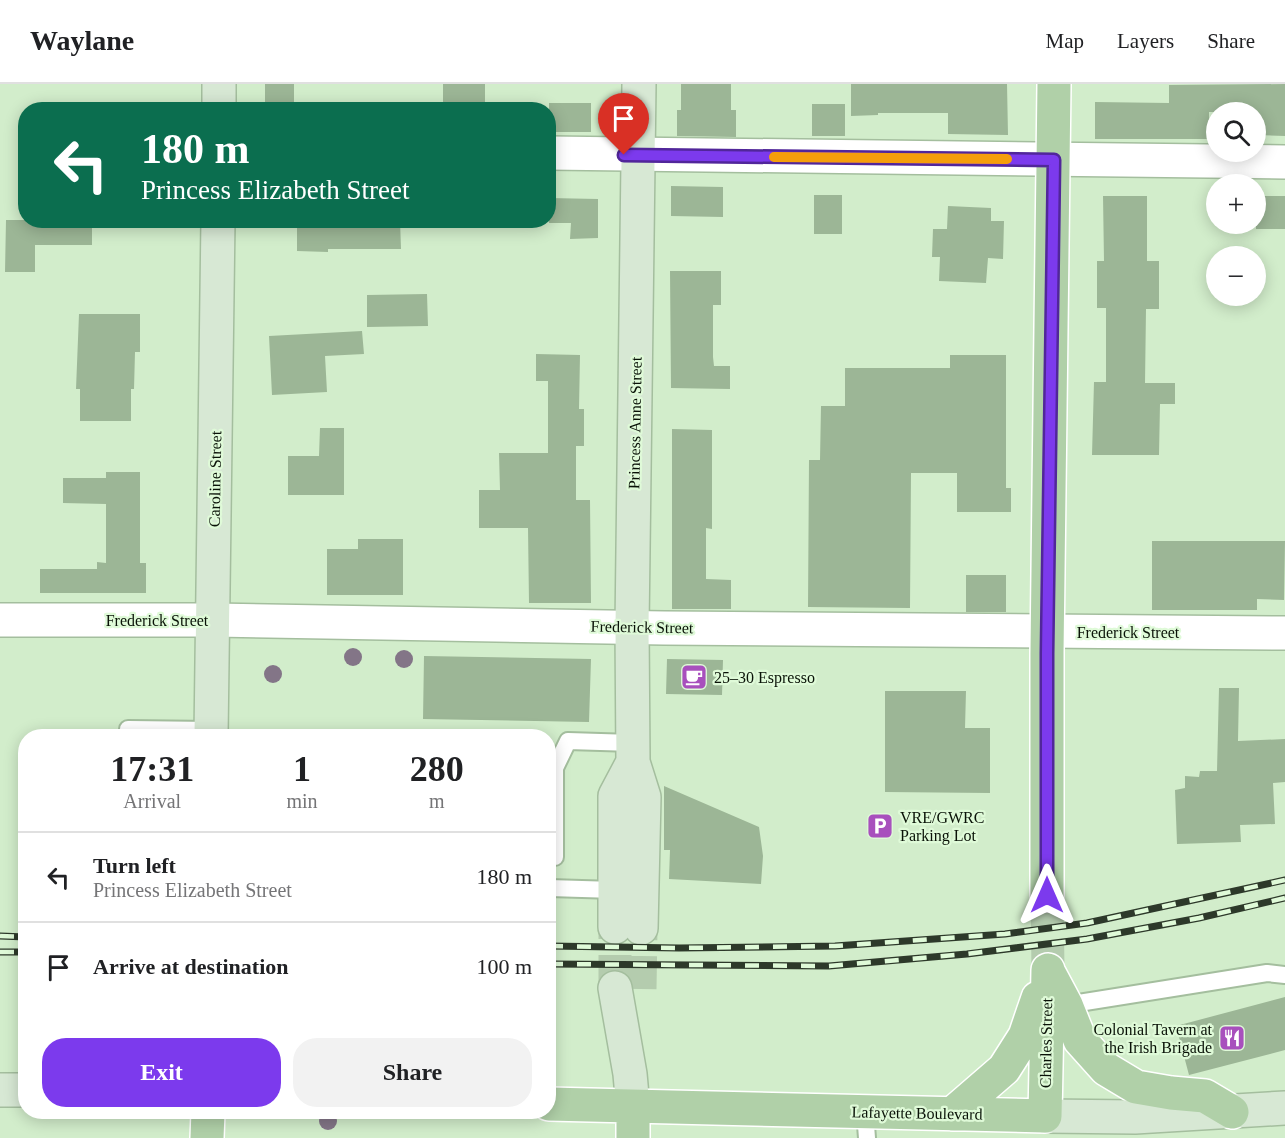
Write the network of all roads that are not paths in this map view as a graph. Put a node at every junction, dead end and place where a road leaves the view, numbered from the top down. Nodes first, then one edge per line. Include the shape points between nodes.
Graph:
1 (219, 84) edge
2 (639, 84) edge
3 (1054, 84) edge
4 (219, 102) edge
5 (556, 153) edge
6 (639, 156) junction
7 (1054, 160) junction
8 (1285, 162) edge
9 (218, 228) edge
10 (0, 620) edge
11 (214, 620) junction
12 (632, 627) junction
13 (1048, 631) junction
14 (1285, 633) edge
15 (211, 729) edge
16 (633, 753) junction
17 (556, 766) edge
18 (556, 888) edge
19 (615, 890) junction
20 (1047, 895) tunnel mouth
21 (1047, 970) junction
22 (1285, 975) edge
23 (628, 988) tunnel mouth
24 (1066, 1005) junction
25 (0, 1089) edge
26 (18, 1090) edge
27 (556, 1106) edge
28 (1285, 1108) edge
29 (1232, 1112) junction
30 (952, 1114) junction
31 (1045, 1116) junction
32 (1135, 1117) junction
33 (208, 1119) edge
34 (633, 1123) edge
35 (866, 1125) edge
36 (207, 1138) edge
37 (1178, 1138) edge

1 - 4 street
2 - 6 street, Princess Anne Street
3 - 7 main road
5 - 6 street
6 - 7 street
6 - 12 street, Princess Anne Street
7 - 8 street
7 - 13 main road
9 - 11 street, Caroline Street
10 - 11 street, Frederick Street
11 - 12 street, Frederick Street
11 - 15 street, Caroline Street
12 - 13 street, Frederick Street
12 - 16 street, Princess Anne Street
13 - 14 street, Frederick Street
13 - 20 main road
16 - 17 lane via 568,741
16 - 19 street, Princess Anne Street via 615,796
16 - 19 street, Princess Anne Street via 644,798 628,927
18 - 19 lane
21 - 24 main road
21 - 30 main road via 1025,1036 1004,1069
21 - 31 main road, Charles Street
22 - 24 lane via 1268,973
23 - 34 street
24 - 29 main road via 1080,1040 1106,1069 1136,1087 1205,1096
25 - 26 street
27 - 34 main road, Lafayette Boulevard
28 - 29 street, Lafayette Boulevard
29 - 32 street, Lafayette Boulevard
30 - 31 main road, Lafayette Boulevard
30 - 35 main road, Lafayette Boulevard
31 - 32 street, Lafayette Boulevard
32 - 37 street
33 - 36 main road
34 - 35 main road, Lafayette Boulevard

